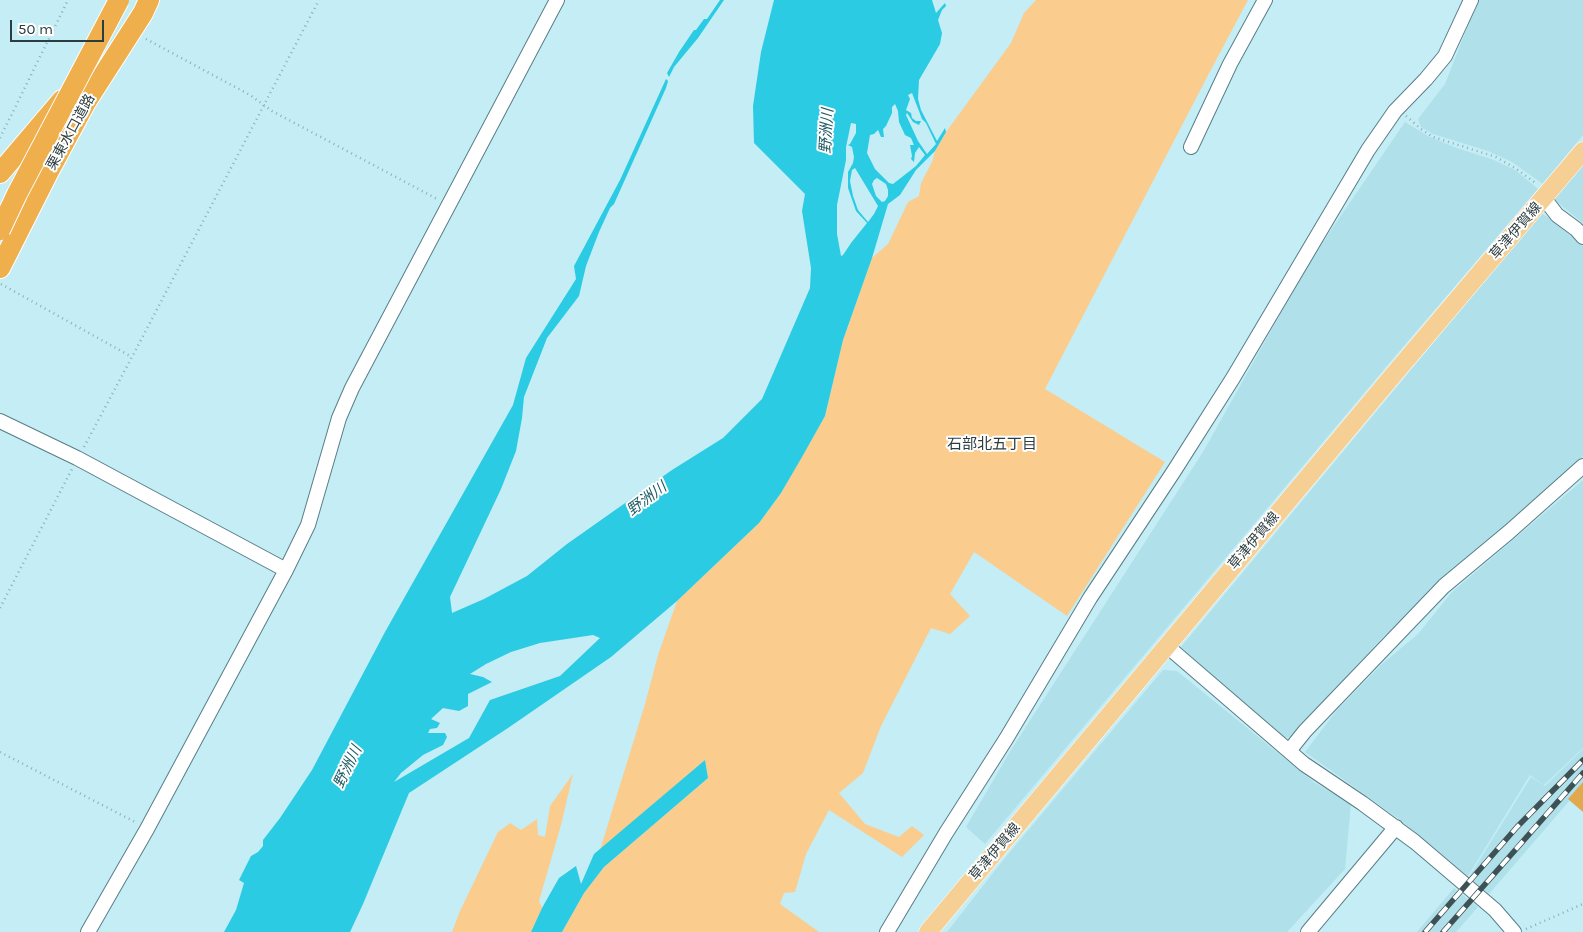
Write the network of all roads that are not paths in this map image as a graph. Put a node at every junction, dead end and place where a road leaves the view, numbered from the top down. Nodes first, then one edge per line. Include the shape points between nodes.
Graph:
1 (119, 0) edge
2 (143, 0) edge
3 (149, 0) edge
4 (557, 0) edge
5 (1265, 0) edge
6 (1470, 0) edge
7 (1191, 147) dead end
8 (1583, 151) edge
9 (0, 173) edge
10 (1544, 198) junction
11 (0, 230) edge
12 (1583, 237) edge
13 (0, 268) edge
14 (0, 421) edge
15 (1583, 466) edge
16 (286, 570) junction
17 (1167, 646) junction
18 (1289, 751) junction
19 (1396, 827) junction
20 (88, 932) edge
21 (887, 932) edge
22 (928, 932) edge
23 (1309, 932) edge
24 (1514, 932) edge

1 - 11 highway, 栗東水口道路, bridge
2 - 9 highway
3 - 13 highway, 栗東水口道路 via 86,102
4 - 16 street via 352,388 339,418 308,525
5 - 7 street
6 - 21 street via 1445,56 1398,108 1368,150 1233,378 1090,598
8 - 10 main road, 草津伊賀線
10 - 12 street via 1556,214
10 - 17 main road, 草津伊賀線
14 - 16 street via 77,458
15 - 18 street via 1444,586
16 - 20 street
17 - 18 street
17 - 22 main road, 草津伊賀線
18 - 19 street
19 - 23 street
19 - 24 street via 1490,906

